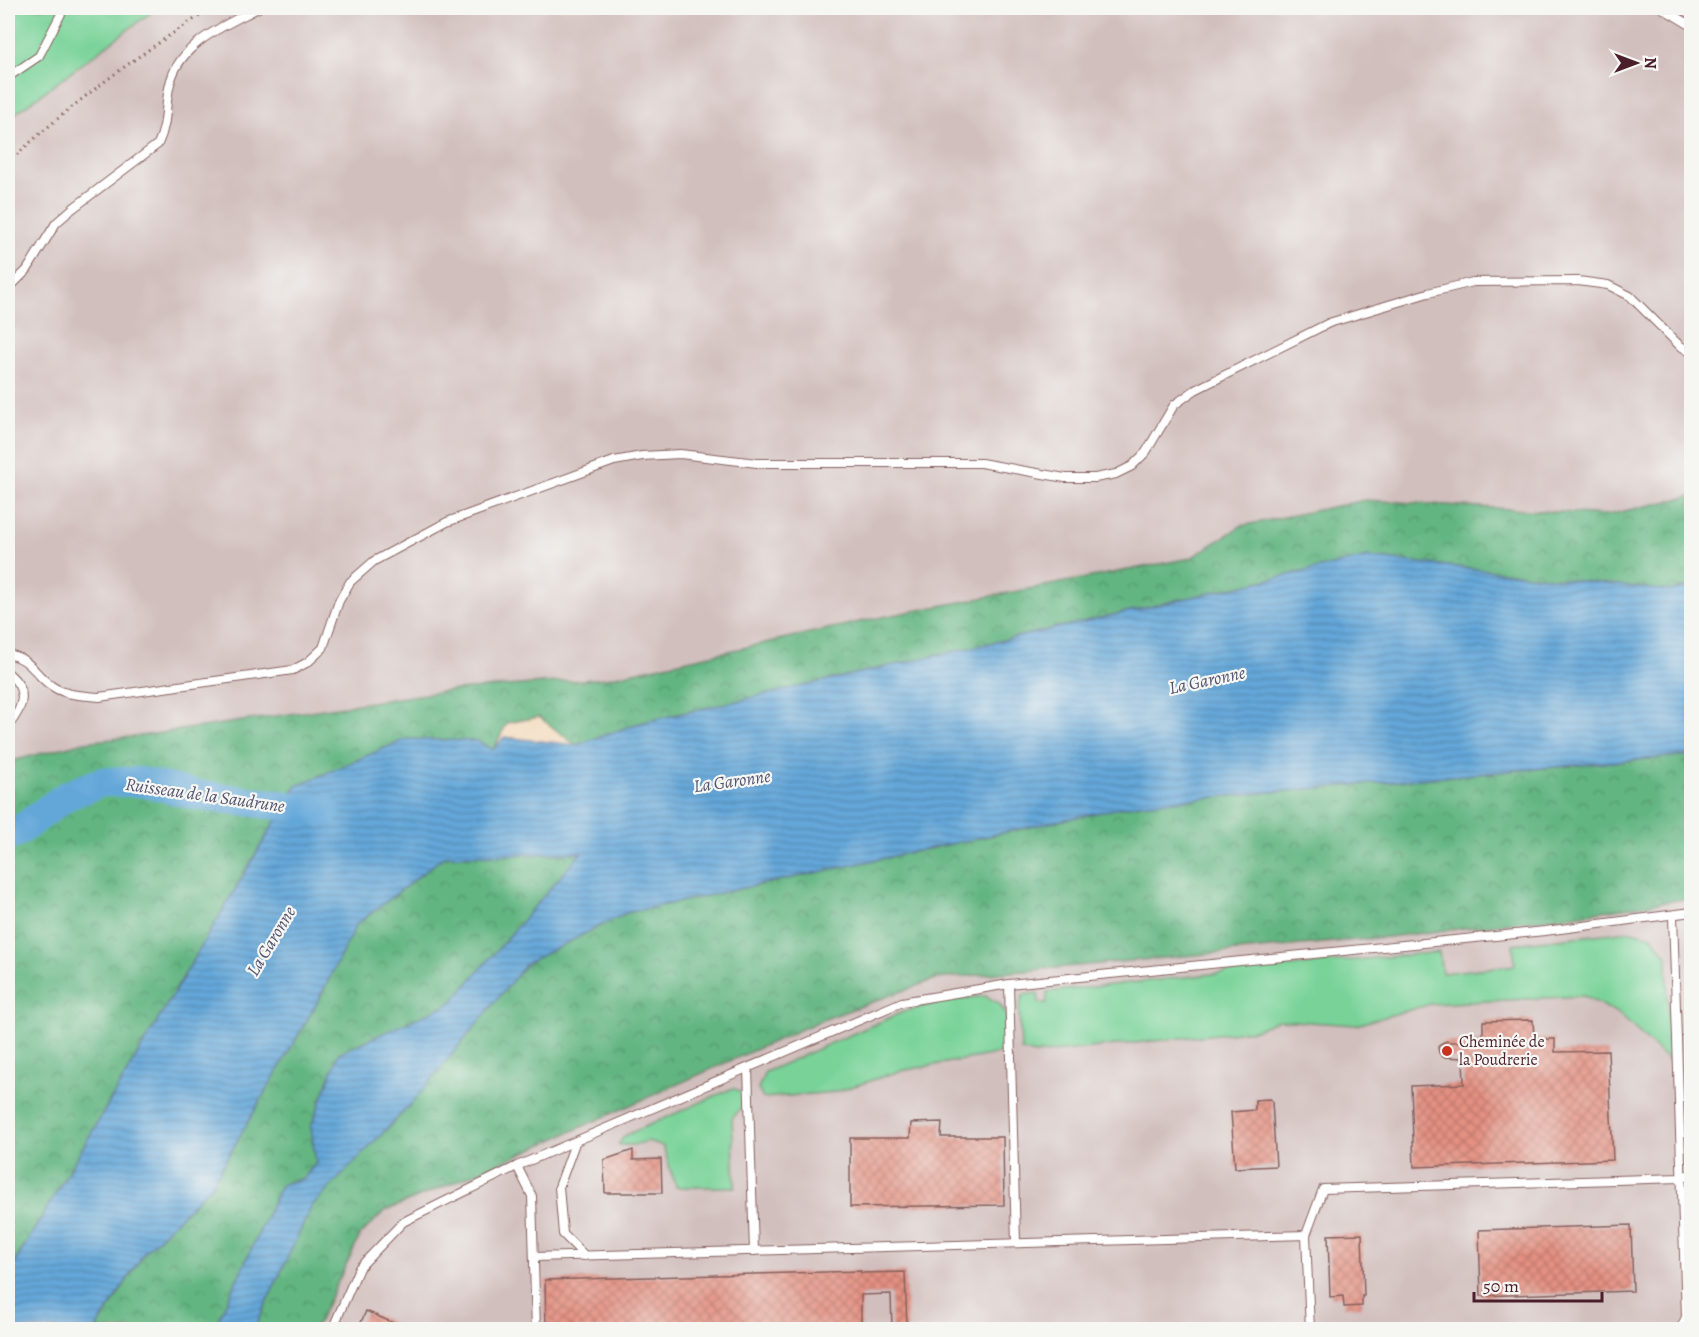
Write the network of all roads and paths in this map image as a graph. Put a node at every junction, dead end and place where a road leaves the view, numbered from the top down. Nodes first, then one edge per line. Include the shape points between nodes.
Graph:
1 (64, 8) edge
2 (212, 8) edge
3 (258, 8) edge
4 (1662, 8) edge
5 (1692, 26) edge
6 (8, 77) edge
7 (8, 163) edge
8 (8, 289) edge
9 (1692, 353) edge
10 (8, 654) edge
11 (8, 673) edge
12 (8, 726) edge
13 (1692, 912) edge
14 (1673, 915) junction
15 (1009, 984) junction
16 (748, 1068) junction
17 (575, 1143) junction
18 (517, 1166) junction
19 (1692, 1173) edge
20 (1681, 1178) junction
21 (1306, 1235) junction
22 (1016, 1243) junction
23 (754, 1251) junction
24 (585, 1256) junction
25 (534, 1257) junction
26 (1686, 1317) junction
27 (332, 1329) edge
28 (536, 1329) edge
29 (1310, 1329) edge
30 (1680, 1329) edge
31 (1686, 1329) edge

1 - 6 lane via 39,56
2 - 7 path via 109,77
3 - 8 lane via 189,49 178,61 170,81 165,130 158,144 56,223 27,270
4 - 5 lane
9 - 10 lane via 1630,296 1608,285 1578,281 1473,282 1329,323 1195,390 1174,405 1146,452 1132,466 1116,474 1065,478 981,463 757,463 680,454 642,456 614,461 447,522 375,561 350,582 323,648 293,670 99,697 68,694 49,684 30,664
11 - 12 lane via 22,693 20,711
13 - 14 lane
14 - 15 lane
14 - 20 lane
15 - 16 lane via 902,1002
15 - 22 lane
16 - 17 lane
16 - 23 lane
17 - 18 lane
17 - 24 lane via 559,1187 563,1234
18 - 25 lane via 532,1196
18 - 27 lane via 403,1222 359,1268
19 - 20 lane
20 - 21 lane via 1323,1189
20 - 26 lane
21 - 22 lane
21 - 29 lane
22 - 23 lane
23 - 24 lane
24 - 25 lane
25 - 28 lane
26 - 30 lane
26 - 31 lane

